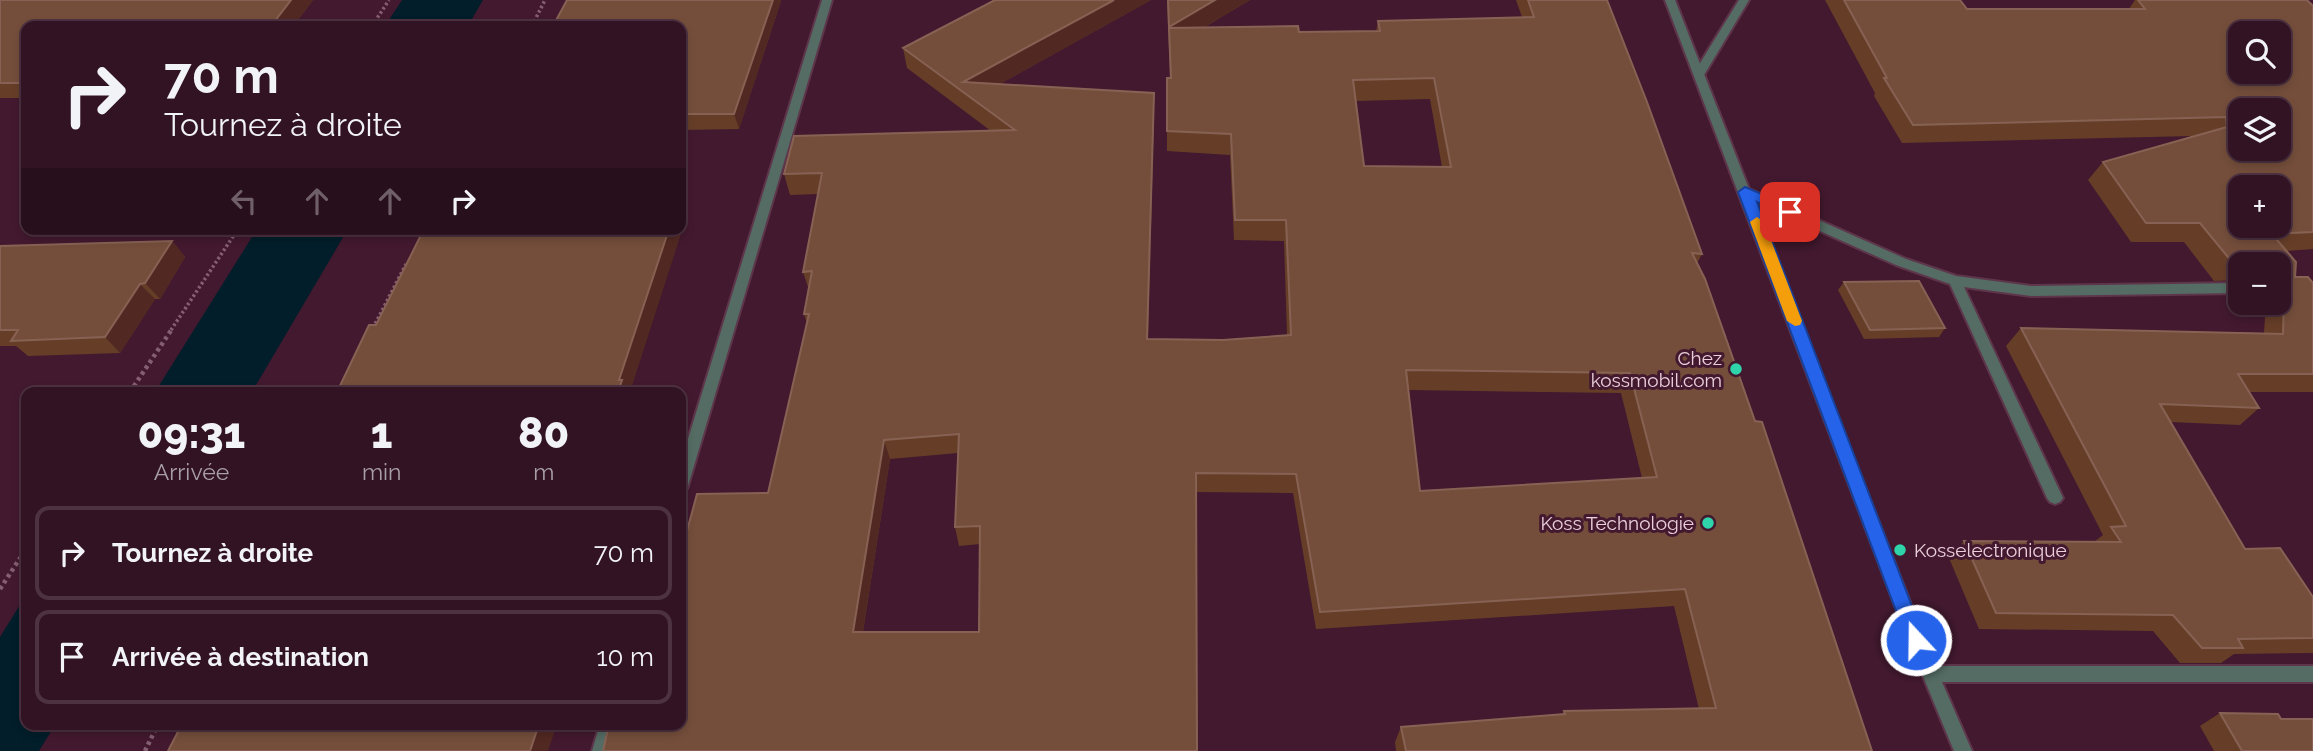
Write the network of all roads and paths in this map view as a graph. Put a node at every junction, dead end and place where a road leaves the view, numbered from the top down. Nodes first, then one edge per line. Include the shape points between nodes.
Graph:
1 (389, 0) edge
2 (545, 0) edge
3 (827, 0) edge
4 (1670, 0) edge
5 (1744, 0) edge
6 (375, 21) edge
7 (534, 21) edge
8 (1700, 73) junction
9 (1745, 192) junction
10 (234, 235) edge
11 (412, 253) edge
12 (1955, 281) junction
13 (2228, 288) edge
14 (369, 334) edge
15 (133, 387) edge
16 (686, 469) edge
17 (2055, 498) dead end
18 (21, 557) edge
19 (0, 589) edge
20 (1930, 674) junction
21 (2313, 674) edge
22 (155, 730) edge
23 (607, 730) edge
24 (145, 751) edge
25 (601, 751) edge
26 (1963, 751) edge

1 - 6 path
2 - 7 path
3 - 16 street
4 - 8 street
5 - 8 street
8 - 9 street
9 - 12 street via 1901,262
9 - 20 street
10 - 15 path
11 - 14 path
12 - 13 street via 2031,291
12 - 17 street
18 - 19 path
20 - 21 street
20 - 26 street
22 - 24 path
23 - 25 street

